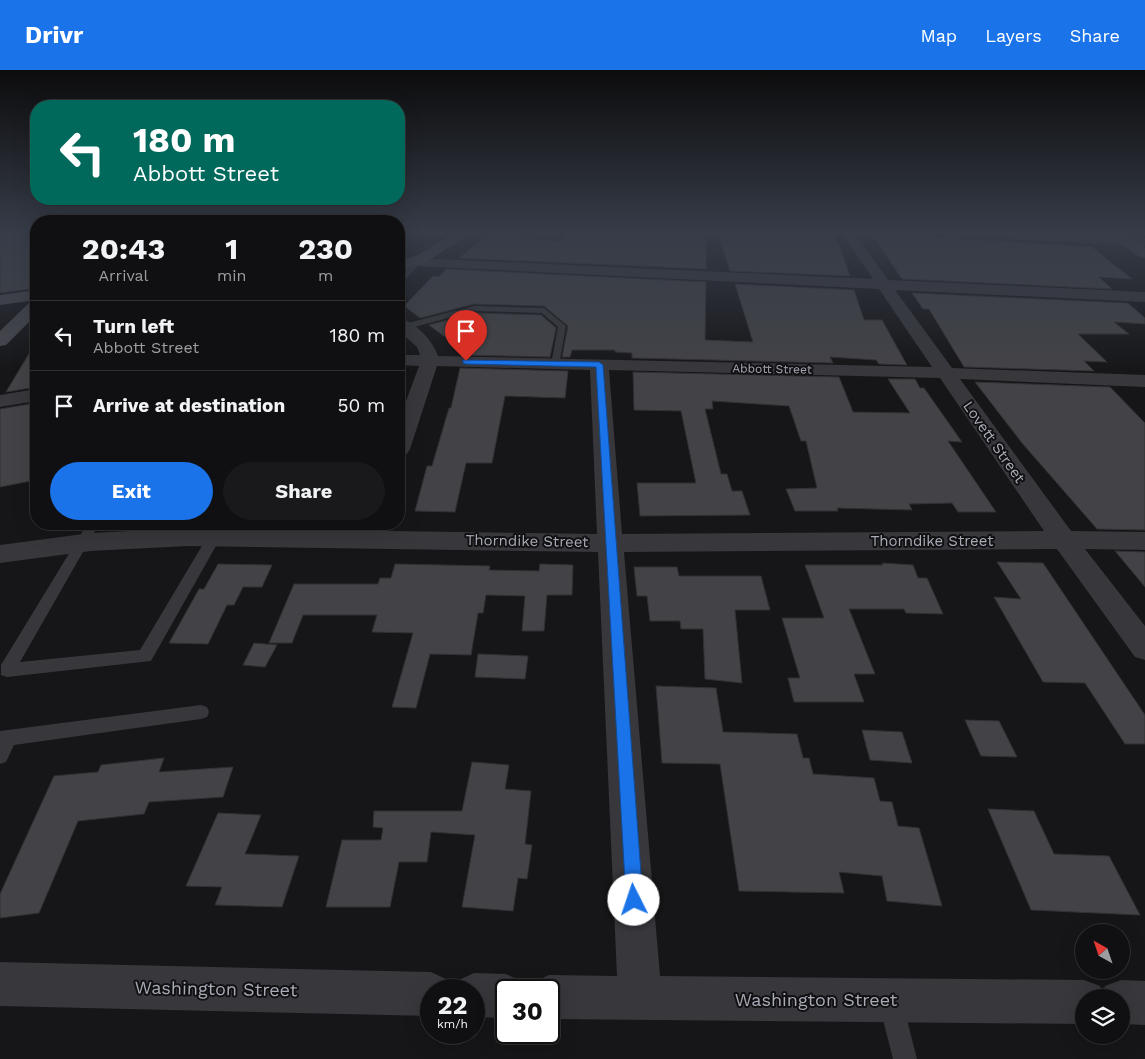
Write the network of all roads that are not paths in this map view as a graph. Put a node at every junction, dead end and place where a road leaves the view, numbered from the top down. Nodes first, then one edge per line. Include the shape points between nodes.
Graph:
1 (730, 278) edge
2 (878, 278) edge
3 (883, 286) junction
4 (30, 296) edge
5 (1145, 296) edge
6 (0, 300) edge
7 (30, 317) edge
8 (405, 324) edge
9 (405, 328) edge
10 (0, 341) edge
11 (405, 360) edge
12 (430, 360) junction
13 (556, 364) junction
14 (599, 365) junction
15 (945, 373) junction
16 (1145, 381) edge
17 (30, 396) edge
18 (0, 401) edge
19 (405, 432) edge
20 (143, 531) edge
21 (370, 531) edge
22 (87, 533) edge
23 (214, 537) junction
24 (1064, 540) junction
25 (1145, 542) edge
26 (612, 543) junction
27 (0, 554) edge
28 (1145, 648) edge
29 (201, 712) dead end
30 (4, 739) edge
31 (0, 756) edge
32 (0, 984) edge
33 (420, 994) edge
34 (560, 996) edge
35 (640, 999) junction
36 (890, 1001) junction
37 (1075, 1002) edge
38 (1130, 1002) edge
39 (1145, 1003) edge
40 (905, 1059) edge

1 - 3 street
2 - 3 street, Lovett Street
3 - 5 street
3 - 15 street, Lovett Street
4 - 6 street
7 - 10 street
8 - 13 lane via 474,308 544,311 562,326
9 - 12 street via 425,345
11 - 12 street, Abbott Street
12 - 13 street, Abbott Street
12 - 19 street
13 - 14 street, Abbott Street
14 - 15 street, Abbott Street
14 - 26 street
15 - 16 street, Abbott Street
15 - 24 street, Lovett Street
17 - 18 street
20 - 22 street, Thorndike Street
20 - 23 street, Thorndike Street
21 - 23 street, Thorndike Street
21 - 26 street, Thorndike Street
22 - 23 lane via 7,670 145,656
22 - 27 street, Thorndike Street
24 - 25 street, Thorndike Street
24 - 26 street, Thorndike Street
24 - 28 street, Lovett Street
26 - 35 street
29 - 30 lane
30 - 31 lane
32 - 33 street, Washington Street
34 - 35 street, Washington Street
35 - 36 street, Washington Street
36 - 37 street, Washington Street
36 - 40 lane
38 - 39 street

